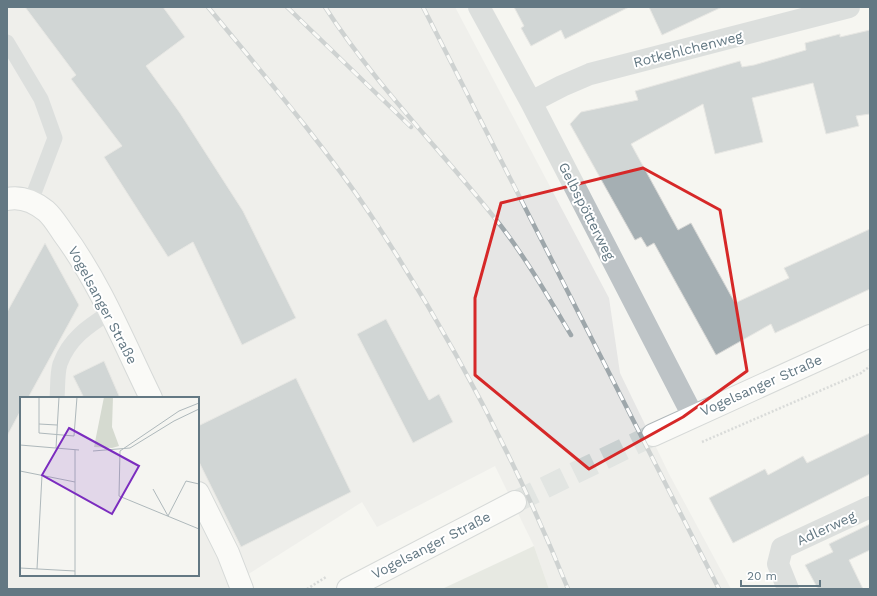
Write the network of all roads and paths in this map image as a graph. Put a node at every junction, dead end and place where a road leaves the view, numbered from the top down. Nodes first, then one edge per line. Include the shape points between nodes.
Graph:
1 (479, 7) edge
2 (849, 7) edge
3 (7, 42) edge
4 (531, 102) junction
5 (7, 199) edge
6 (31, 201) junction
7 (109, 313) junction
8 (870, 336) edge
9 (870, 366) edge
10 (57, 397) edge
11 (151, 397) edge
12 (693, 416) junction
13 (653, 435) tunnel mouth
14 (701, 442) dead end
15 (199, 495) edge
16 (515, 502) tunnel mouth
17 (870, 507) edge
18 (242, 589) edge
19 (348, 589) edge
20 (788, 589) edge

1 - 4 street, Gelbspötterweg
2 - 4 street, Rotkehlchenweg via 590,74
3 - 6 lane via 41,99 55,138
4 - 12 street, Gelbspötterweg
5 - 6 street, Vogelsanger Straße via 13,197
6 - 7 street, Vogelsanger Straße via 47,212 74,249
7 - 10 lane via 83,329 66,353 60,365
7 - 11 street, Vogelsanger Straße
8 - 12 street, Vogelsanger Straße
9 - 14 path via 861,373
12 - 13 street, Vogelsanger Straße
15 - 18 street via 228,553
16 - 19 street, Vogelsanger Straße
17 - 20 street, Adlerweg via 782,548 778,564

